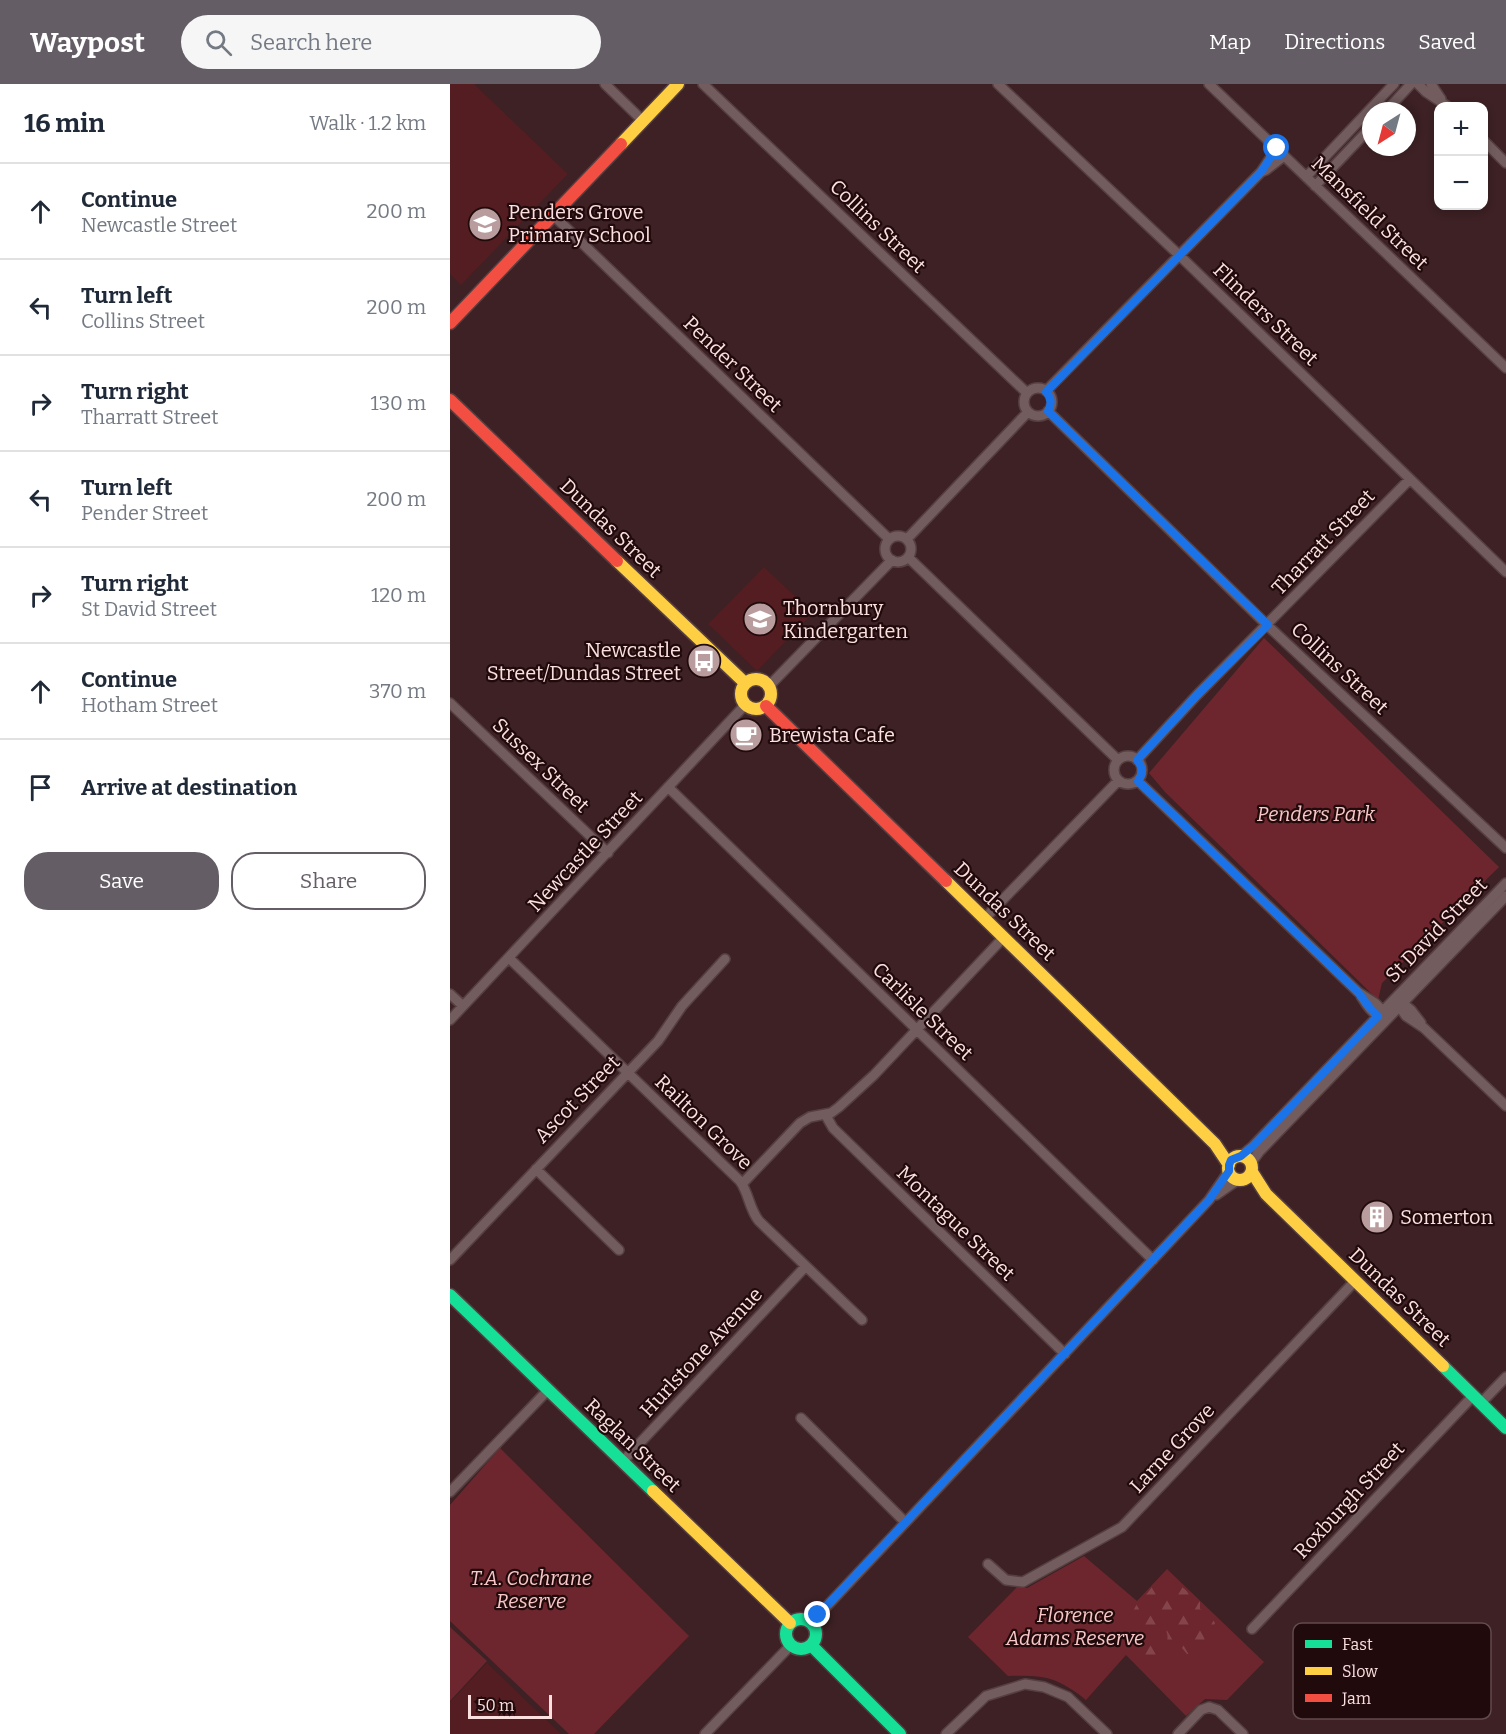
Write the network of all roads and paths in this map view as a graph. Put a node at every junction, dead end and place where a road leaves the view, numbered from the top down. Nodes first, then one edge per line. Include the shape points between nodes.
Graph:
1 (605, 84) edge
2 (678, 84) edge
3 (703, 84) edge
4 (998, 84) edge
5 (1209, 84) edge
6 (1394, 84) edge
7 (1411, 84) edge
8 (1418, 84) edge
9 (1431, 84) edge
10 (1394, 102) edge
11 (1442, 102) edge
12 (1444, 102) edge
13 (643, 121) junction
14 (1362, 137) edge
15 (1488, 145) edge
16 (1277, 148) junction
17 (1284, 156) junction
18 (1506, 163) edge
19 (1261, 172) junction
20 (1306, 177) junction
21 (1316, 186) junction
22 (553, 215) junction
23 (1179, 255) junction
24 (450, 323) edge
25 (1506, 368) edge
26 (1046, 392) junction
27 (1027, 393) junction
28 (450, 400) edge
29 (1048, 411) junction
30 (1028, 412) junction
31 (1410, 479) junction
32 (889, 539) junction
33 (907, 539) junction
34 (908, 557) junction
35 (892, 560) junction
36 (1506, 572) edge
37 (1268, 625) junction
38 (745, 683) junction
39 (769, 686) junction
40 (450, 702) edge
41 (745, 705) junction
42 (766, 706) junction
43 (1118, 760) junction
44 (1137, 760) junction
45 (1118, 781) junction
46 (1138, 781) junction
47 (668, 787) junction
48 (1506, 848) edge
49 (608, 853) junction
50 (1506, 883) edge
51 (1506, 896) edge
52 (985, 918) junction
53 (1004, 938) junction
54 (509, 958) junction
55 (725, 959) dead end
56 (450, 994) edge
57 (1399, 1003) junction
58 (463, 1006) junction
59 (1383, 1016) junction
60 (450, 1020) edge
61 (916, 1030) junction
62 (628, 1073) junction
63 (1506, 1106) edge
64 (825, 1114) junction
65 (1240, 1168) junction
66 (536, 1169) junction
67 (742, 1184) junction
68 (619, 1250) dead end
69 (450, 1260) edge
70 (1153, 1260) junction
71 (806, 1266) junction
72 (1355, 1281) junction
73 (450, 1295) edge
74 (862, 1320) dead end
75 (1065, 1354) junction
76 (1506, 1377) edge
77 (548, 1390) junction
78 (1477, 1400) junction
79 (801, 1418) dead end
80 (1506, 1428) edge
81 (622, 1461) junction
82 (450, 1492) edge
83 (905, 1522) junction
84 (988, 1564) dead end
85 (790, 1623) junction
86 (811, 1623) junction
87 (1252, 1629) dead end
88 (811, 1644) junction
89 (791, 1645) junction
90 (709, 1733) edge
91 (900, 1734) edge
92 (946, 1734) edge
93 (1107, 1734) edge
94 (1178, 1734) edge
95 (1243, 1734) edge

1 - 13 street
2 - 13 street
3 - 27 street, Collins Street
4 - 23 street, Flinders Street
5 - 16 street, Mansfield Street
6 - 20 street
7 - 10 street
8 - 11 street
9 - 12 street
13 - 22 street
14 - 21 street
15 - 18 street
16 - 17 street, Mansfield Street
16 - 19 street
17 - 19 street
17 - 20 street, Mansfield Street
19 - 23 street
20 - 21 street, Mansfield Street
21 - 25 street, Mansfield Street
22 - 24 street
22 - 32 street, Pender Street
23 - 26 street
23 - 31 street, Flinders Street
26 - 27 street via 1038,388
26 - 29 street via 1051,403
27 - 30 street via 1024,401
28 - 38 street, Dundas Street
29 - 30 street via 1036,416
29 - 37 street, Collins Street
30 - 33 street
31 - 36 street, Flinders Street
31 - 37 street, Tharratt Street
32 - 33 street
32 - 35 street via 885,550
33 - 34 street via 911,550
34 - 35 street via 899,562
34 - 43 street
35 - 39 street
37 - 44 street, Tharratt Street
37 - 48 street, Collins Street
38 - 39 street via 758,679
38 - 41 street via 741,697
39 - 42 street via 771,699
40 - 49 street, Sussex Street
41 - 42 street via 753,710
41 - 47 street, Newcastle Street
42 - 52 street, Dundas Street
43 - 44 street via 1127,756
43 - 45 street via 1113,772
44 - 46 street via 1142,769
45 - 46 street via 1129,785
45 - 52 street
46 - 59 street via 1358,992 1375,1003
47 - 49 street, Newcastle Street
47 - 61 street, Carlisle Street
49 - 54 street, Newcastle Street
50 - 57 street, St David Street
51 - 57 street, St David Street
52 - 53 street, Dundas Street
53 - 61 street
53 - 65 street, Dundas Street
54 - 58 street, Newcastle Street
54 - 62 street, Railton Grove
55 - 62 street, Ascot Street
56 - 58 street
57 - 59 street, St David Street
57 - 63 street via 1411,1010 1424,1028
58 - 60 street, Newcastle Street
59 - 65 street, St David Street via 1253,1146
61 - 64 street via 874,1075 835,1111
61 - 70 street, Carlisle Street
62 - 66 street, Ascot Street
62 - 67 street, Railton Grove
64 - 67 street via 800,1123
64 - 75 street, Montague Street via 833,1128
65 - 70 street, St David Street
65 - 72 street, Dundas Street
66 - 68 street
66 - 69 street, Ascot Street
67 - 71 street, Railton Grove via 754,1215
70 - 75 street, St David Street
71 - 74 street, Railton Grove
71 - 81 street, Hurlstone Avenue
72 - 78 street, Dundas Street
72 - 84 street, Larne Grove via 1122,1527 1023,1582 1006,1580
73 - 77 street, Raglan Street
75 - 83 street, St David Street
76 - 78 street, Roxburgh Street
77 - 81 street, Raglan Street
77 - 82 street
78 - 80 street, Dundas Street
78 - 87 street, Roxburgh Street
79 - 83 street
81 - 85 street, Raglan Street
83 - 86 street, St David Street
85 - 86 street via 800,1619
85 - 89 street via 786,1634
86 - 88 street via 816,1634
88 - 89 street via 800,1648
88 - 91 street
89 - 90 street
92 - 93 street via 986,1696 1025,1684 1068,1697
94 - 95 street via 1200,1710 1209,1707 1218,1710

